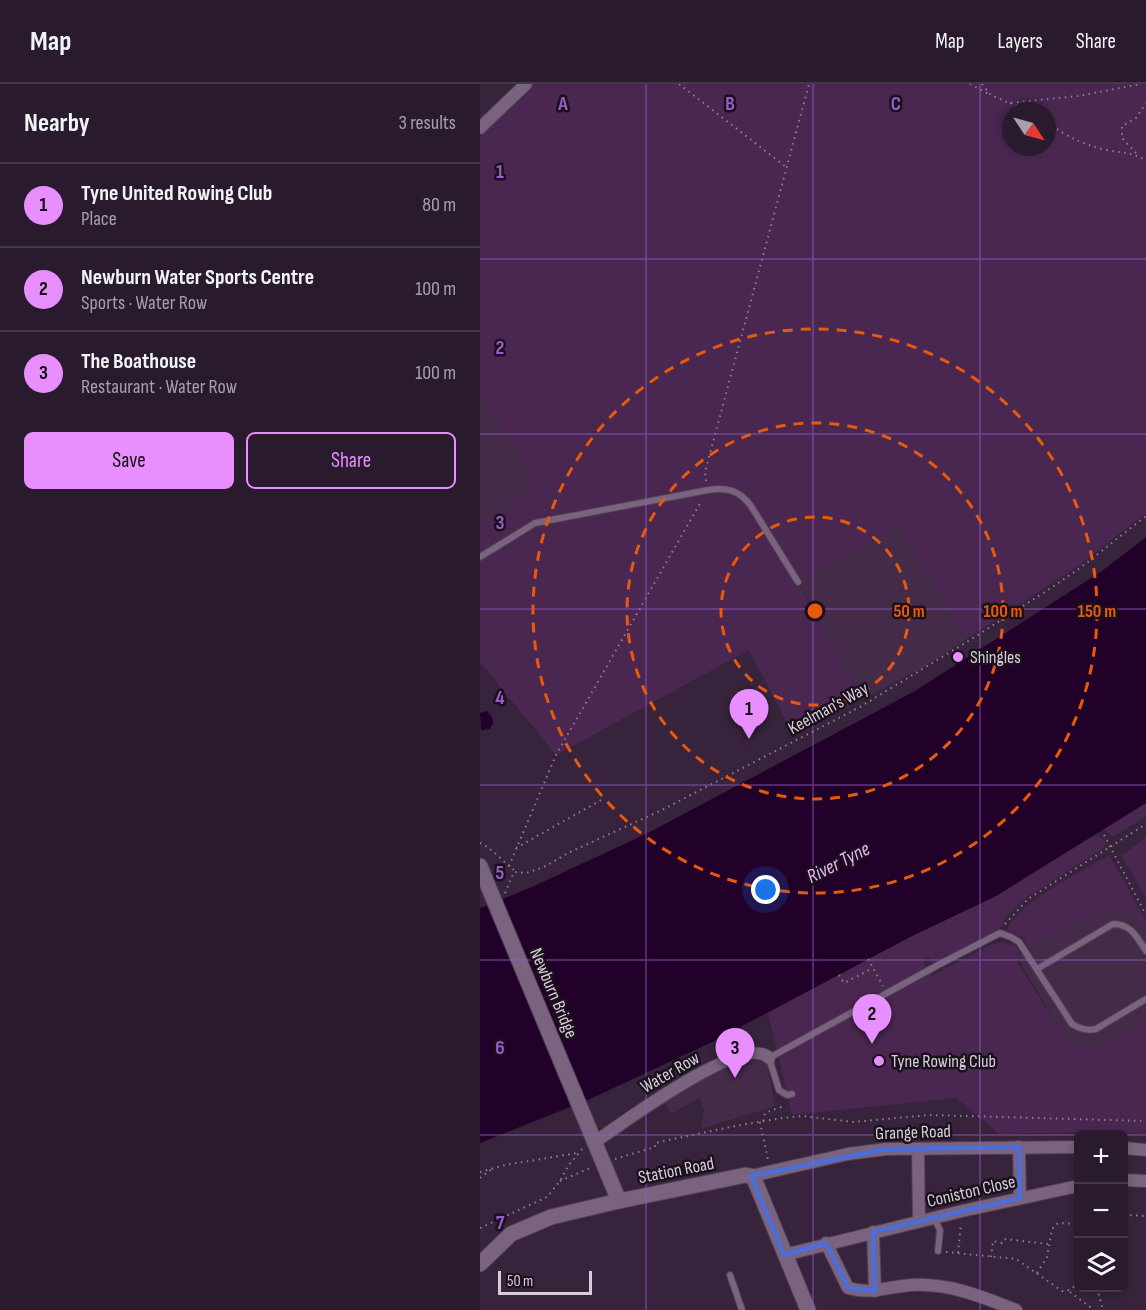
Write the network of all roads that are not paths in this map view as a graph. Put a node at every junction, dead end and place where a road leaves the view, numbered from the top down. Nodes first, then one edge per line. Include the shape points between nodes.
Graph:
1 (526, 84) edge
2 (480, 128) edge
3 (480, 557) edge
4 (798, 582) dead end
5 (480, 866) edge
6 (1146, 951) edge
7 (1037, 969) junction
8 (1146, 999) edge
9 (770, 1058) junction
10 (792, 1094) dead end
11 (595, 1142) junction
12 (1019, 1147) junction
13 (1074, 1147) edge
14 (1128, 1148) edge
15 (918, 1149) junction
16 (1146, 1150) edge
17 (751, 1176) junction
18 (1128, 1180) edge
19 (1146, 1180) edge
20 (1074, 1187) edge
21 (1020, 1198) junction
22 (619, 1201) junction
23 (933, 1218) junction
24 (920, 1221) junction
25 (873, 1232) junction
26 (826, 1244) junction
27 (938, 1251) road end
28 (784, 1255) junction
29 (480, 1264) edge
30 (730, 1275) dead end
31 (875, 1291) junction
32 (742, 1310) edge
33 (808, 1310) edge
34 (1016, 1310) edge

1 - 2 street
3 - 4 lane via 535,523 729,489 744,498
5 - 11 street, Newburn Bridge, bridge
6 - 7 lane via 1130,929 1113,924
7 - 8 lane via 1079,1028 1096,1029
7 - 9 lane via 1019,942 1000,933
9 - 10 lane via 779,1090
9 - 11 street, Water Row via 758,1052 699,1074
11 - 22 street, Newburn Bridge
12 - 13 street, Grange Road
12 - 15 street, Grange Road
12 - 21 street
14 - 16 street
15 - 17 street, Grange Road via 848,1154
15 - 24 street
17 - 22 street, Station Road
17 - 28 street
18 - 19 street
20 - 21 street, Coniston Close
21 - 23 street, Coniston Close
22 - 29 street, Station Road via 551,1217 511,1234
23 - 24 street, Coniston Close
23 - 27 lane via 940,1230
24 - 25 street, Coniston Close
25 - 26 street, Coniston Close
25 - 31 street
26 - 28 street, Coniston Close
26 - 31 street via 848,1288
28 - 33 street
30 - 32 lane
31 - 34 street via 913,1285 951,1288

